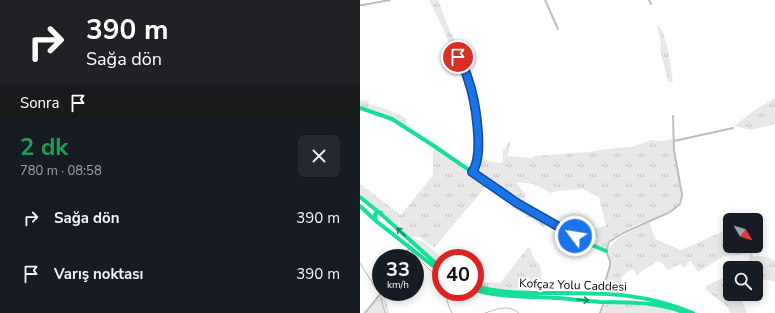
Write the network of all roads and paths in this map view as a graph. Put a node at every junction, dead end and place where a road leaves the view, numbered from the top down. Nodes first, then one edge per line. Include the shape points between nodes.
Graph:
1 (390, 0) edge
2 (545, 0) edge
3 (649, 0) edge
4 (650, 4) dead end
5 (360, 5) edge
6 (558, 29) dead end
7 (458, 57) dead end
8 (360, 108) edge
9 (673, 116) dead end
10 (734, 128) dead end
11 (674, 141) junction
12 (472, 172) junction
13 (360, 197) edge
14 (360, 206) edge
15 (382, 214) junction
16 (376, 220) junction
17 (410, 247) joint
18 (606, 251) junction
19 (432, 260) edge
20 (432, 265) edge
21 (484, 289) edge
22 (484, 292) edge
23 (606, 293) junction
24 (375, 301) edge
25 (604, 302) junction
26 (365, 313) edge
27 (600, 313) edge
28 (686, 313) edge
29 (693, 313) edge

1 - 5 street
2 - 6 street
3 - 4 street
7 - 12 street via 469,80 477,119 478,154 476,168
8 - 12 main road via 392,119
9 - 11 street
10 - 11 street
11 - 18 street via 682,195 680,204 670,212 623,233 609,242
12 - 18 main road via 517,203
13 - 15 main road
14 - 16 main road
15 - 16 main road via 382,220
15 - 16 main road via 375,214
19 -> 15 main road
16 - 17 main road
17 - 20 main road
18 - 23 street via 610,266
21 - 23 main road, Kofçaz Yolu Caddesi via 556,294
22 -> 25 main road, Kofçaz Yolu Caddesi
23 - 25 main road via 609,298
23 - 25 main road via 600,296
23 - 29 main road, Kofçaz Yolu Caddesi via 658,300
24 - 26 street
25 - 27 street
25 - 28 main road, Kofçaz Yolu Caddesi via 653,303

